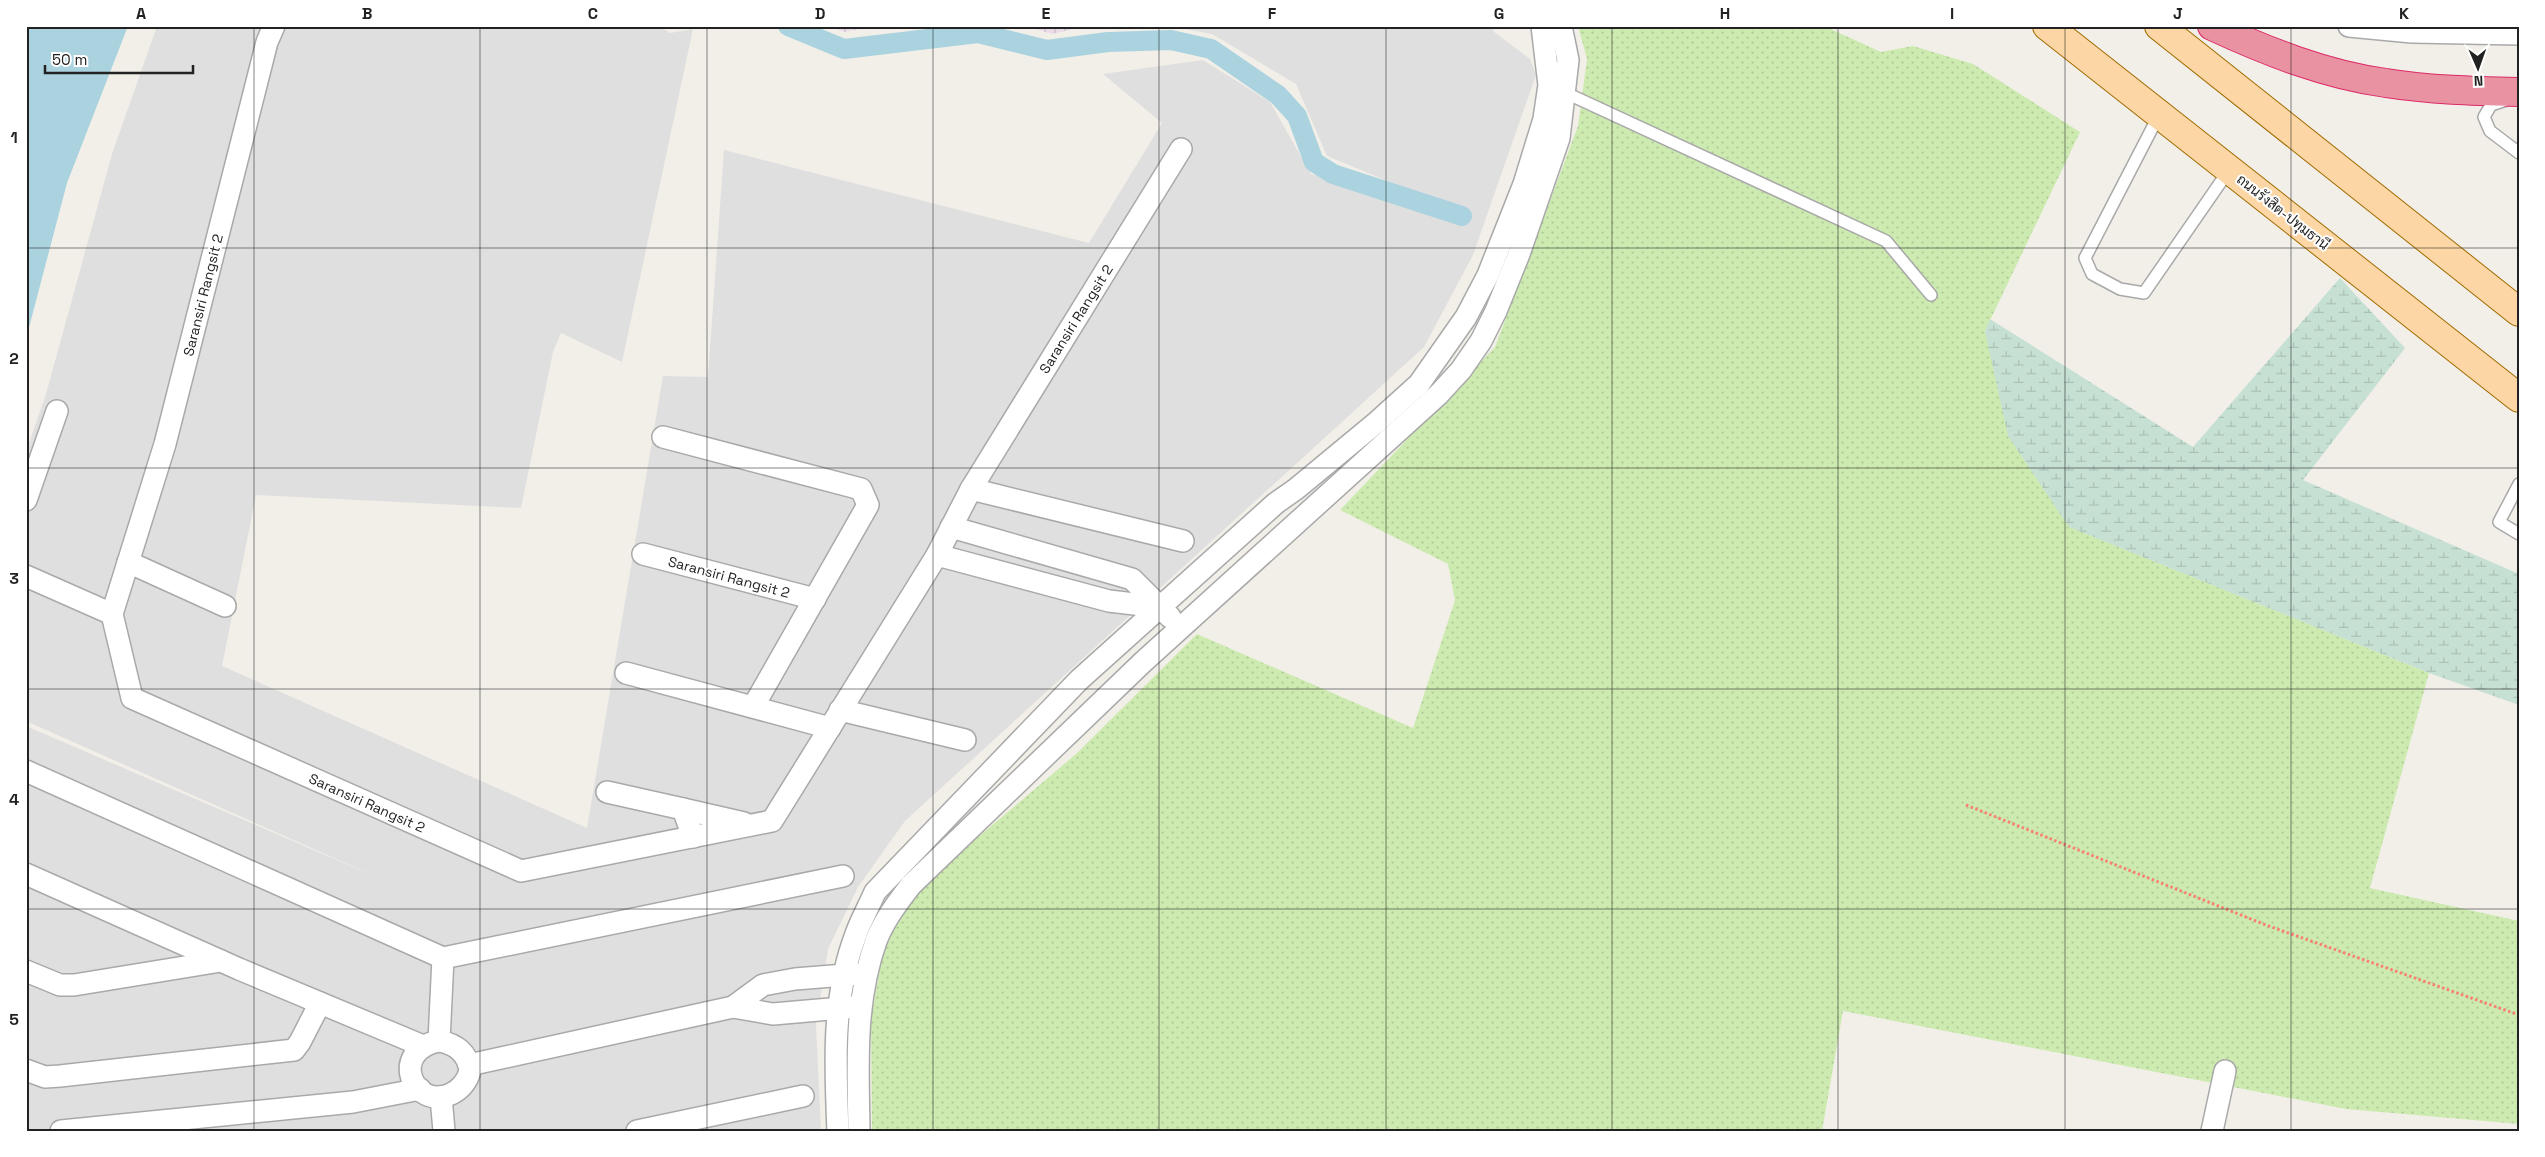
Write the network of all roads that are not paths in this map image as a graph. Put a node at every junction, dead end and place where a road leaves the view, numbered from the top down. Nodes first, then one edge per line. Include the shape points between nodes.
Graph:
1 (274, 26) edge
2 (1542, 26) edge
3 (1561, 26) edge
4 (2047, 26) edge
5 (2159, 26) edge
6 (2212, 26) edge
7 (2349, 26) edge
8 (2519, 34) edge
9 (2519, 92) edge
10 (1566, 93) junction
11 (2519, 96) edge
12 (2159, 115) junction
13 (1181, 149) dead end
14 (2519, 154) edge
15 (2229, 170) junction
16 (1931, 295) dead end
17 (2519, 312) edge
18 (2519, 398) edge
19 (57, 410) dead end
20 (663, 436) dead end
21 (2519, 484) edge
22 (970, 489) junction
23 (26, 500) edge
24 (1276, 503) junction
25 (1303, 519) junction
26 (951, 527) junction
27 (2519, 534) edge
28 (1183, 541) dead end
29 (643, 554) dead end
30 (937, 554) junction
31 (128, 562) junction
32 (26, 576) edge
33 (814, 599) junction
34 (224, 606) dead end
35 (1160, 607) junction
36 (112, 614) junction
37 (1181, 628) junction
38 (626, 673) dead end
39 (753, 707) junction
40 (835, 719) junction
41 (1038, 723) junction
42 (965, 740) dead end
43 (1059, 742) junction
44 (26, 770) edge
45 (608, 792) dead end
46 (683, 809) junction
47 (752, 824) junction
48 (693, 837) junction
49 (26, 874) edge
50 (843, 876) dead end
51 (443, 958) junction
52 (221, 961) junction
53 (26, 971) edge
54 (867, 973) junction
55 (844, 974) junction
56 (320, 1003) junction
57 (860, 1006) junction
58 (733, 1007) junction
59 (838, 1008) junction
60 (431, 1044) junction
61 (469, 1065) junction
62 (26, 1070) edge
63 (2225, 1071) dead end
64 (420, 1089) junction
65 (803, 1096) dead end
66 (440, 1097) junction
67 (61, 1131) edge
68 (444, 1131) edge
69 (637, 1131) edge
70 (838, 1131) edge
71 (859, 1131) edge
72 (2212, 1131) edge

1 - 31 street, Saransiri Rangsit 2 via 267,42 164,444
2 - 24 street via 1549,85 1544,119 1517,202 1488,275 1466,317 1419,384
3 - 10 street via 1568,60
4 - 12 main road, ถนนรังสิต-ปทุมธานี
5 - 17 main road
6 - 9 highway via 2308,64 2384,83
7 - 8 street via 2412,32
10 - 16 lane via 1886,241
10 - 25 street via 1559,138 1519,254 1481,341 1439,394
11 - 14 lane via 2491,105 2484,117 2490,131
12 - 15 main road, ถนนรังสิต-ปทุมธานี
12 - 15 lane via 2085,258 2092,274 2120,289 2144,293
13 - 22 street, Saransiri Rangsit 2
15 - 18 main road, ถนนรังสิต-ปทุมธานี
19 - 23 street
20 - 33 street via 861,489 868,505
21 - 27 lane via 2499,522
22 - 26 street, Saransiri Rangsit 2
22 - 28 street
24 - 25 street
24 - 35 street
25 - 37 street
26 - 30 street, Saransiri Rangsit 2
26 - 35 street via 1132,579
29 - 33 street, Saransiri Rangsit 2
30 - 35 street via 1109,601
30 - 40 street, Saransiri Rangsit 2
31 - 34 street
31 - 36 street, Saransiri Rangsit 2
32 - 36 street
33 - 39 street
35 - 37 street
35 - 41 street via 1079,680
36 - 48 street, Saransiri Rangsit 2 via 132,698 521,871
37 - 43 street
38 - 39 street
39 - 40 street
40 - 42 street
40 - 47 street, Saransiri Rangsit 2 via 772,821
41 - 43 street
41 - 55 street via 875,892 856,934
43 - 54 street via 911,885 889,914
44 - 51 street
45 - 46 street, Saransiri Rangsit 2
46 - 47 street, Saransiri Rangsit 2
46 - 48 street
47 - 48 street, Saransiri Rangsit 2
49 - 52 street
50 - 51 street
51 - 60 street
52 - 53 street via 60,985
52 - 56 street
54 - 55 street
54 - 57 street
55 - 58 street via 763,985
55 - 59 street
56 - 60 street
56 - 62 street via 294,1050 60,1076 45,1077
57 - 59 street
57 - 71 street via 857,1036
58 - 59 street via 774,1014
58 - 61 street
59 - 70 street
60 - 61 street via 457,1046
60 - 64 street via 411,1059 410,1074
61 - 66 street via 465,1083 455,1092
63 - 72 street
64 - 66 street via 425,1094
64 - 67 street via 353,1102
65 - 69 street
66 - 68 street

